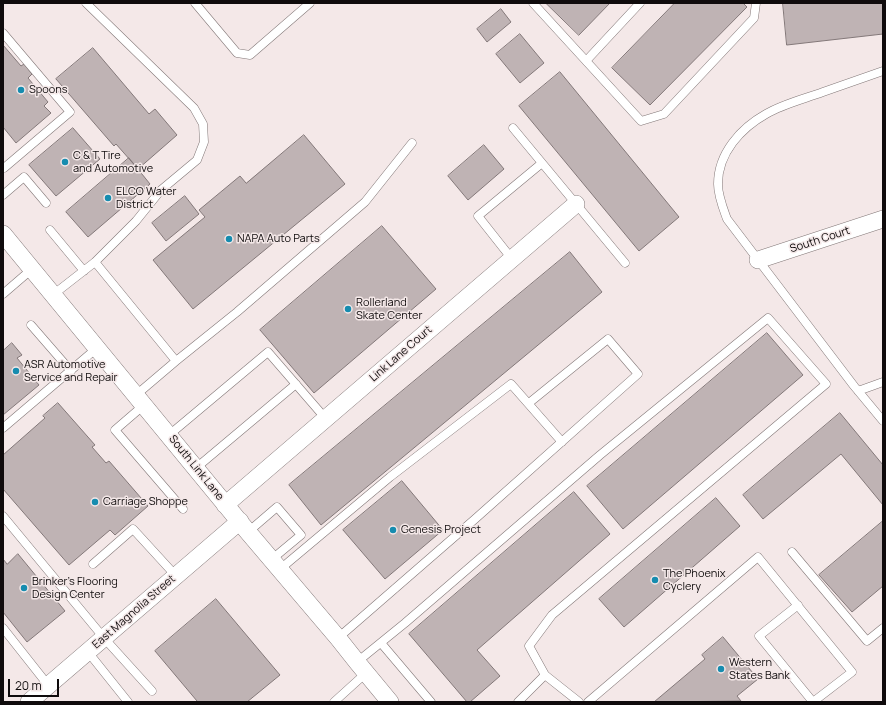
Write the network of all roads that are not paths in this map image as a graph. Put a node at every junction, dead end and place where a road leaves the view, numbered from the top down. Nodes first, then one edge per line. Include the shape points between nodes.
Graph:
1 (86, 3) edge
2 (195, 3) edge
3 (310, 3) edge
4 (533, 3) edge
5 (640, 3) edge
6 (756, 3) edge
7 (3, 32) edge
8 (586, 61) junction
9 (883, 71) edge
10 (513, 128) dead end
11 (412, 143) dead end
12 (542, 163) junction
13 (3, 167) edge
14 (3, 195) edge
15 (46, 203) dead end
16 (576, 204) junction
17 (883, 219) edge
18 (50, 230) dead end
19 (3, 234) edge
20 (512, 259) junction
21 (758, 260) junction
22 (95, 262) junction
23 (625, 263) dead end
24 (32, 269) junction
25 (84, 271) junction
26 (4, 293) edge
27 (54, 294) junction
28 (32, 326) dead end
29 (97, 348) junction
30 (176, 361) junction
31 (71, 371) junction
32 (883, 382) edge
33 (296, 384) junction
34 (858, 391) junction
35 (140, 400) junction
36 (529, 403) junction
37 (326, 419) junction
38 (883, 421) edge
39 (3, 428) edge
40 (169, 435) junction
41 (562, 442) junction
42 (196, 468) junction
43 (226, 505) junction
44 (183, 509) dead end
45 (3, 516) edge
46 (244, 527) junction
47 (301, 535) junction
48 (309, 545) junction
49 (792, 552) dead end
50 (93, 564) dead end
51 (275, 565) junction
52 (176, 576) junction
53 (798, 605) junction
54 (3, 628) edge
55 (883, 628) edge
56 (104, 638) junction
57 (338, 638) junction
58 (381, 643) junction
59 (88, 652) junction
60 (361, 668) junction
61 (545, 675) junction
62 (48, 685) junction
63 (152, 691) dead end
64 (29, 702) edge
65 (128, 702) edge
66 (334, 702) edge
67 (390, 702) edge
68 (431, 702) edge
69 (518, 702) edge
70 (579, 702) edge
71 (588, 702) edge
72 (813, 702) edge

1 - 22 lane via 194,108 203,124 204,142 197,160 161,190 136,221
2 - 3 lane via 237,53 250,55
4 - 8 lane
5 - 8 lane
6 - 8 lane via 754,18 664,114 641,121
7 - 13 lane via 70,112
9 - 21 lane via 766,114 746,128 726,150 718,183 720,202 727,219
10 - 12 lane
11 - 30 lane via 365,202
12 - 16 lane
12 - 20 lane via 478,216
14 - 15 lane via 24,177
16 - 20 street, Link Lane Court
16 - 23 lane
17 - 21 street, South Court
18 - 25 lane
19 - 24 street, South Link Lane
20 - 37 street, Link Lane Court
21 - 34 lane
22 - 25 lane
22 - 30 lane
24 - 26 lane
24 - 27 street, South Link Lane
25 - 27 lane
27 - 29 street, South Link Lane
28 - 31 lane
29 - 31 lane
29 - 35 street, South Link Lane
30 - 35 lane
31 - 39 lane
32 - 34 lane
33 - 37 lane
33 - 40 lane via 268,352
33 - 42 lane
34 - 38 lane
35 - 40 street, South Link Lane
35 - 44 lane via 115,430
36 - 41 lane
36 - 41 lane via 608,339 638,374
36 - 48 lane via 511,384 390,477
37 - 43 street, Link Lane Court
40 - 42 street, South Link Lane
41 - 57 lane
42 - 43 street, South Link Lane
43 - 46 street, South Link Lane
45 - 56 lane
46 - 47 lane via 277,507
46 - 51 street, South Link Lane
46 - 52 street, East Magnolia Street
47 - 48 lane
47 - 51 lane
48 - 51 lane
49 - 55 lane via 867,641
50 - 52 lane via 133,529
51 - 57 street, South Link Lane
52 - 56 street, East Magnolia Street
53 - 71 lane via 758,557
53 - 72 lane via 760,636
53 - 72 lane via 852,672
54 - 62 lane
56 - 59 street, East Magnolia Street
56 - 63 lane
57 - 60 street, South Link Lane
58 - 60 lane
58 - 61 lane via 600,455 768,318 826,384 552,615 529,646
58 - 68 lane
59 - 62 street, East Magnolia Street
59 - 65 lane
60 - 66 lane
60 - 67 street, South Link Lane
61 - 69 lane
61 - 70 lane
62 - 64 street, East Magnolia Street

